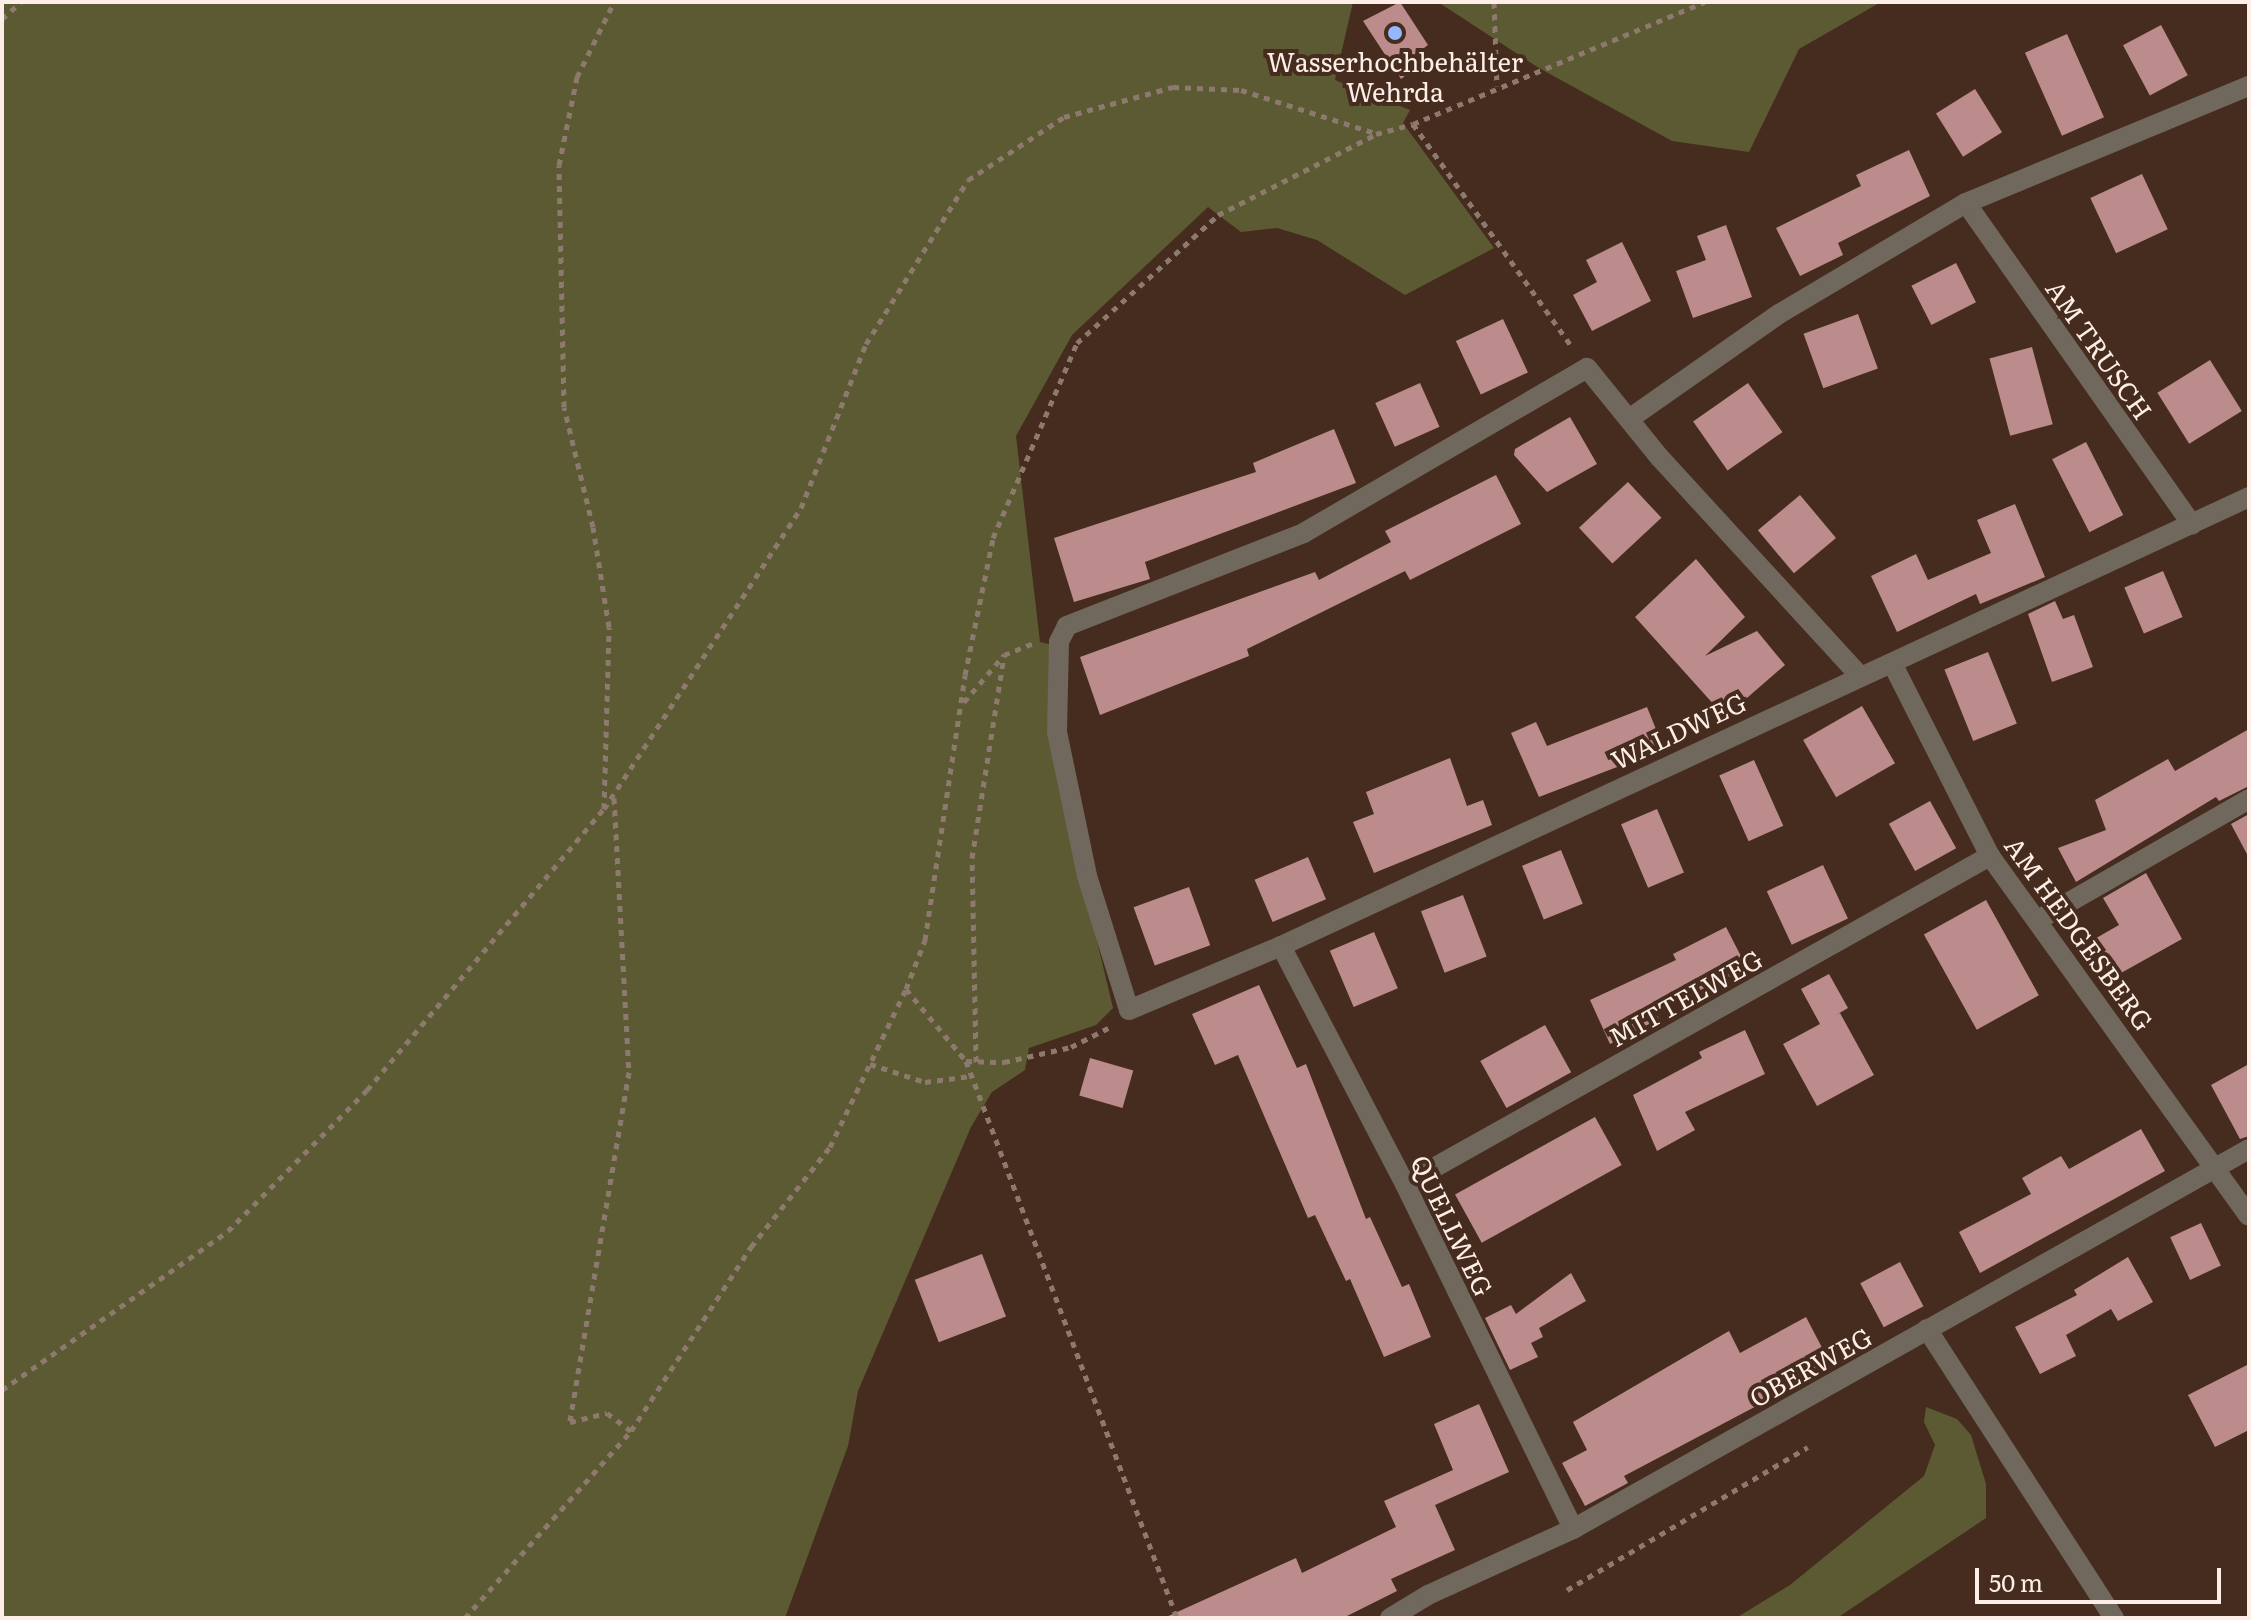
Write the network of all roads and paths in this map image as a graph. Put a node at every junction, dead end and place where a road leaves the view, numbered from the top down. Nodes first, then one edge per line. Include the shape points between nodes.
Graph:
1 (21, 2) edge
2 (614, 2) edge
3 (1494, 2) edge
4 (1704, 2) edge
5 (2, 19) edge
6 (1497, 86) junction
7 (2249, 86) edge
8 (1413, 124) junction
9 (1376, 134) junction
10 (1966, 203) junction
11 (1587, 368) junction
12 (1629, 419) junction
13 (2249, 497) edge
14 (2192, 524) junction
15 (1893, 665) junction
16 (1859, 675) junction
17 (962, 704) junction
18 (614, 797) junction
19 (2249, 799) edge
20 (604, 809) junction
21 (1990, 856) junction
22 (2038, 920) junction
23 (1281, 946) junction
24 (906, 989) junction
25 (1129, 1010) junction
26 (966, 1061) junction
27 (976, 1062) junction
28 (870, 1064) junction
29 (971, 1076) junction
30 (2249, 1149) edge
31 (2218, 1168) junction
32 (1405, 1184) junction
33 (2249, 1216) edge
34 (1927, 1329) junction
35 (2, 1390) edge
36 (631, 1431) junction
37 (1808, 1447) dead end
38 (1573, 1529) junction
39 (1567, 1590) dead end
40 (465, 1618) edge
41 (1177, 1618) edge
42 (1390, 1618) edge
43 (2114, 1618) edge

1 - 5 path
2 - 20 path via 577,77 559,165 564,407 593,527 609,627
3 - 6 path
4 - 6 path
6 - 8 path
7 - 10 street
8 - 9 path
8 - 11 path
9 - 17 path via 1218,215 1077,343 993,538
9 - 18 path via 1241,90 1173,87 1064,117 968,180 866,344 801,508
10 - 12 street via 1779,314
10 - 14 street, AM TRUSCH
11 - 12 street
11 - 25 street via 1304,533 1067,626 1059,642 1057,732 1087,876
12 - 16 street
13 - 14 street, WALDWEG
14 - 15 street, WALDWEG
15 - 16 street, WALDWEG
15 - 21 street, AM HEDGESBERG
16 - 23 street, WALDWEG
17 - 24 path via 925,940
17 - 27 path via 1004,655 972,858
18 - 20 path
18 - 36 path via 629,1072 570,1422 607,1413
19 - 22 street
20 - 35 path via 367,1090 228,1231
21 - 22 street, AM HEDGESBERG
21 - 32 street, MITTELWEG
22 - 31 street, AM HEDGESBERG
23 - 25 street, WALDWEG
23 - 32 street, QUELLWEG
24 - 26 path
24 - 28 path
25 - 27 path via 1103,1033 1071,1047 1004,1062
26 - 27 path
26 - 29 path
28 - 29 path via 925,1082
28 - 36 path via 830,1147 751,1247
29 - 41 path
30 - 31 street, OBERWEG
31 - 33 street, AM HEDGESBERG
31 - 34 street, OBERWEG
32 - 38 street, QUELLWEG
34 - 38 street, OBERWEG
34 - 43 street
36 - 40 path
37 - 39 path
38 - 42 street, OBERWEG via 1428,1595

